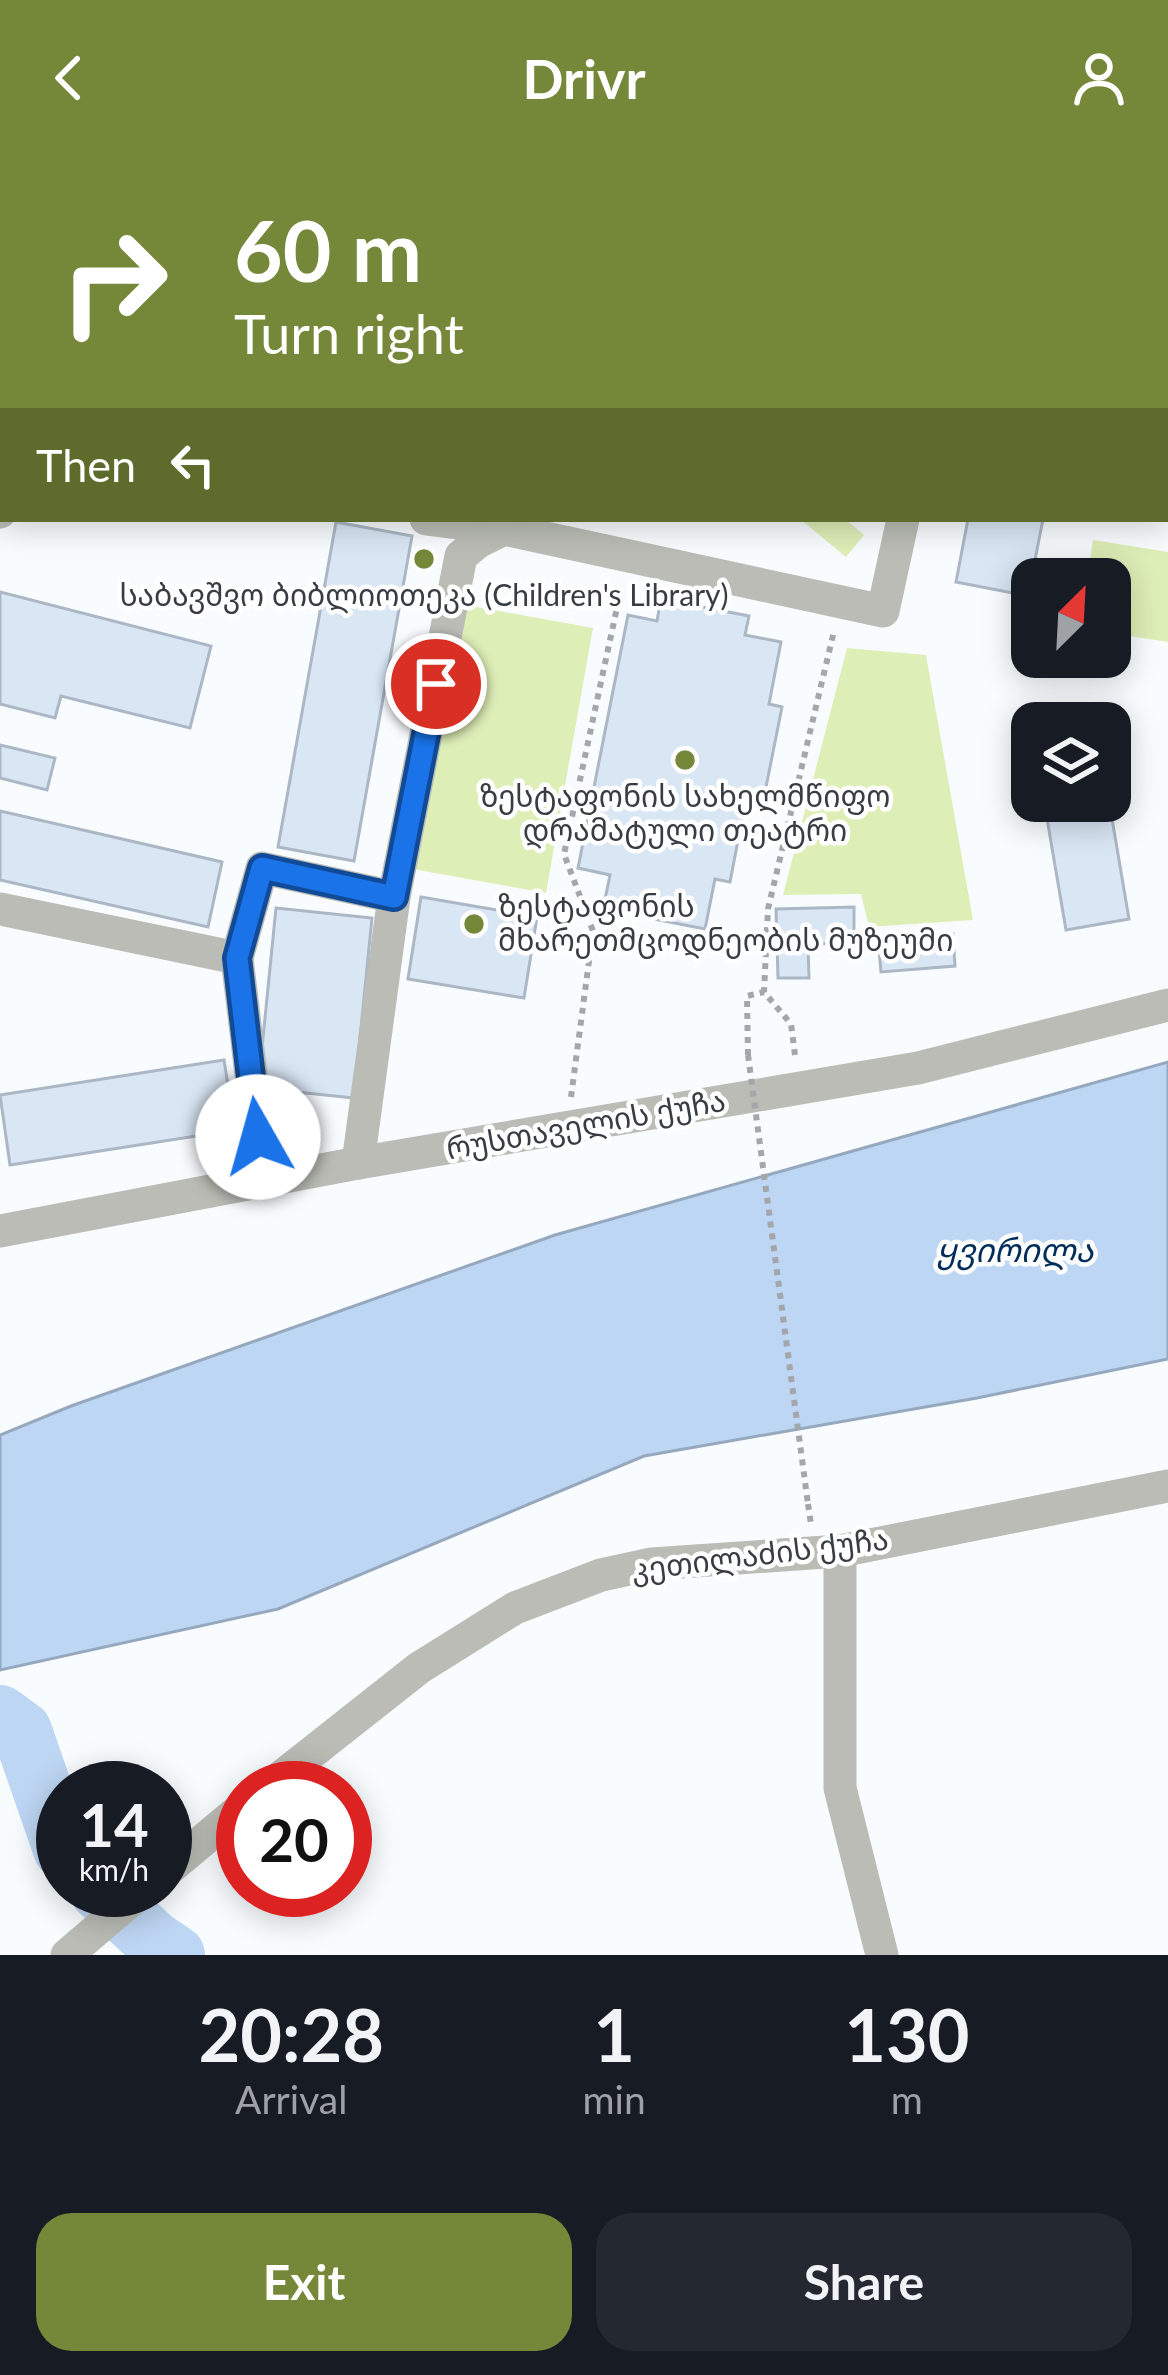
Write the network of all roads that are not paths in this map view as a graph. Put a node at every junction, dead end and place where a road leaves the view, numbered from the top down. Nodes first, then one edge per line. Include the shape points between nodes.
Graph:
1 (473, 522) edge
2 (902, 522) edge
3 (505, 524) edge
4 (394, 897) junction
5 (0, 909) edge
6 (237, 958) junction
7 (1168, 1005) edge
8 (358, 1163) junction
9 (264, 1182) junction
10 (0, 1231) edge
11 (1168, 1486) edge
12 (840, 1551) junction
13 (301, 1761) edge
14 (216, 1829) edge
15 (192, 1849) edge
16 (111, 1917) edge
17 (67, 1955) edge
18 (882, 1955) edge

1 - 3 street
2 - 3 street via 884,611
3 - 4 street via 461,556
4 - 6 street via 262,868
4 - 8 street
5 - 6 street
6 - 9 street
7 - 8 street, რუსთაველის ქუჩა via 918,1068
8 - 9 street, რუსთაველის ქუჩა
9 - 10 street, რუსთაველის ქუჩა
11 - 12 street, კეთილაძის ქუჩა
12 - 13 street, კეთილაძის ქუჩა via 652,1564 515,1608 418,1668
12 - 18 street via 840,1788
14 - 15 street
16 - 17 street

